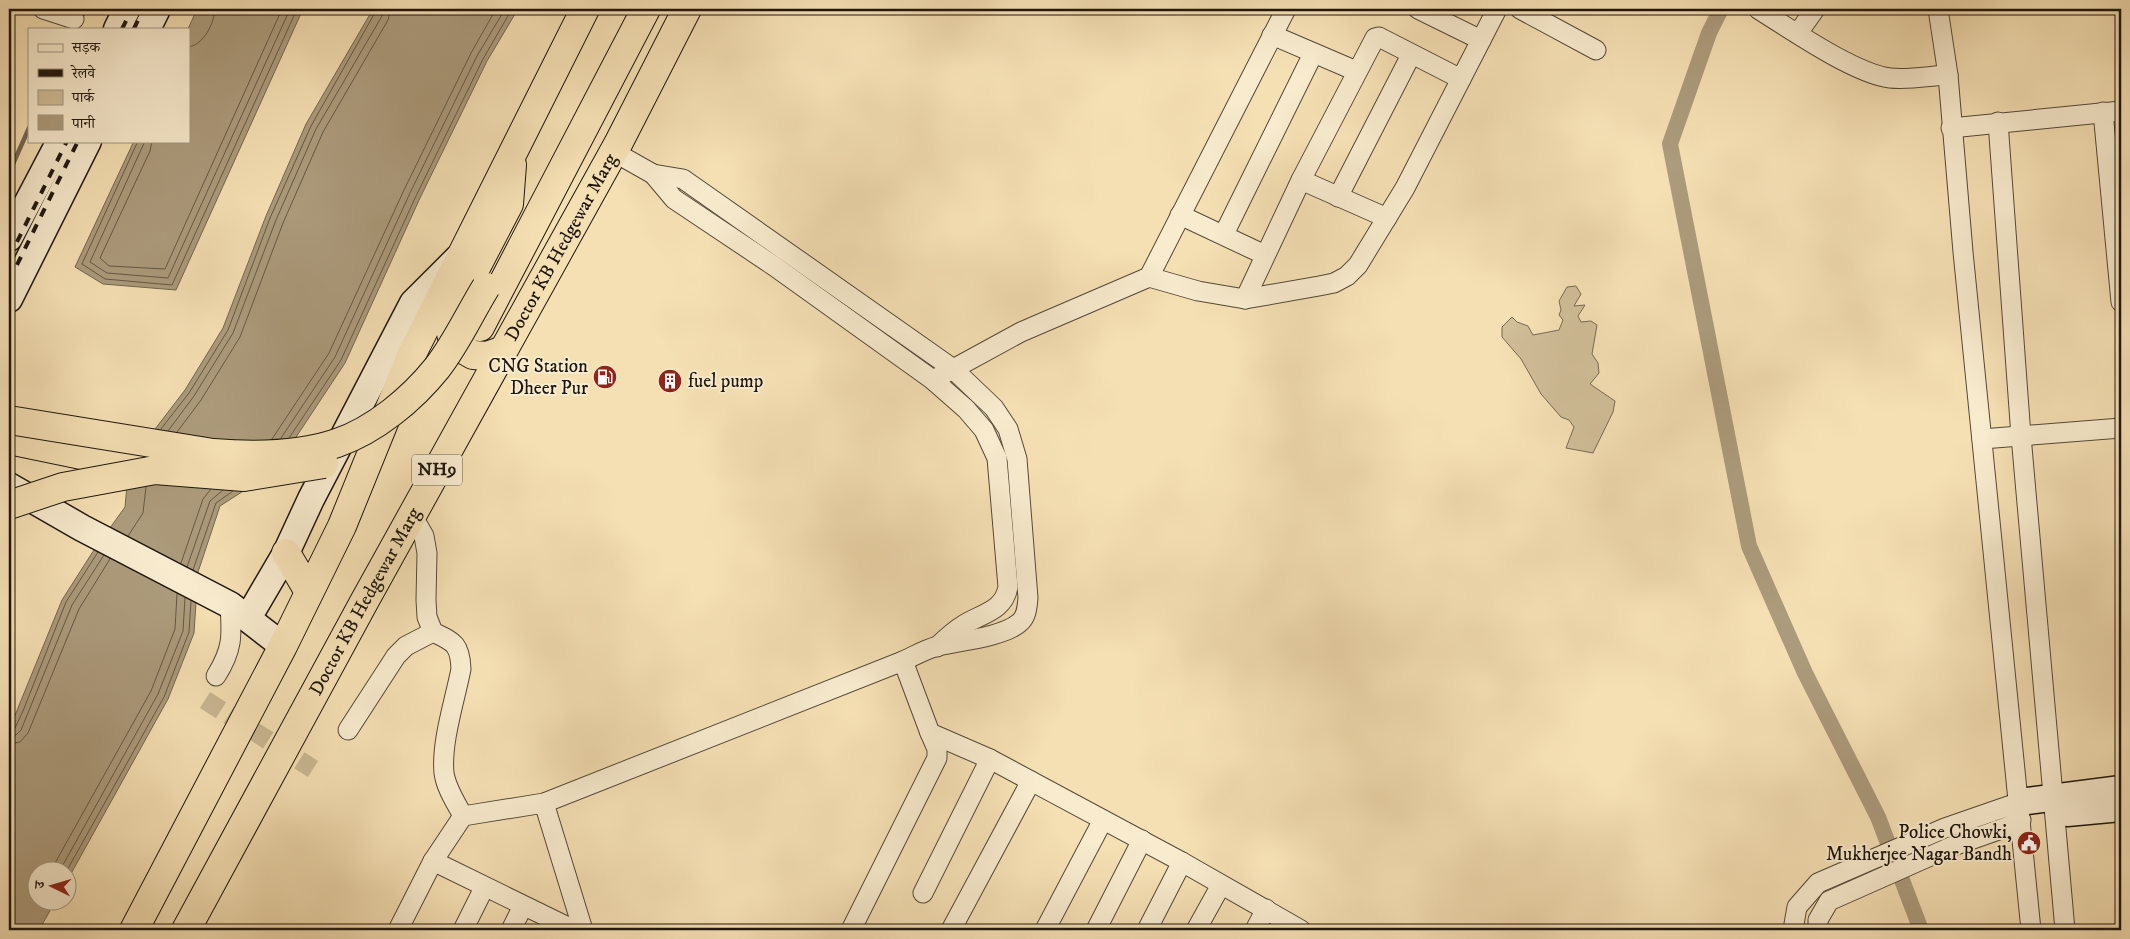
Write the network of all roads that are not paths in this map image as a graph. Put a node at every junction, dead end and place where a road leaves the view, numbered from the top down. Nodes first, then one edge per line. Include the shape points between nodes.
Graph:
1 (43, 9) edge
2 (127, 9) edge
3 (157, 9) edge
4 (585, 9) edge
5 (625, 9) edge
6 (646, 9) edge
7 (687, 9) edge
8 (1286, 9) edge
9 (1418, 9) edge
10 (1498, 9) edge
11 (1520, 9) edge
12 (1758, 9) edge
13 (1815, 9) edge
14 (1938, 9) edge
15 (74, 19) dead end
16 (118, 28) edge
17 (148, 28) edge
18 (1794, 31) junction
19 (1272, 35) junction
20 (1481, 40) junction
21 (1596, 50) dead end
22 (1313, 54) junction
23 (1411, 55) junction
24 (1356, 71) junction
25 (1948, 75) junction
26 (1461, 79) junction
27 (2112, 111) edge
28 (1998, 122) junction
29 (1951, 128) junction
30 (59, 142) edge
31 (88, 142) edge
32 (614, 152) junction
33 (512, 153) junction
34 (653, 174) junction
35 (1301, 180) junction
36 (1338, 197) junction
37 (1180, 215) junction
38 (1387, 218) junction
39 (1224, 234) junction
40 (9, 238) edge
41 (463, 253) junction
42 (1265, 255) junction
43 (1149, 276) junction
44 (9, 299) edge
45 (1245, 299) junction
46 (2121, 302) edge
47 (503, 350) junction
48 (952, 368) junction
49 (933, 380) junction
50 (9, 420) edge
51 (2121, 428) edge
52 (2021, 436) junction
53 (1982, 439) junction
54 (9, 440) edge
55 (155, 470) junction
56 (9, 486) edge
57 (9, 505) edge
58 (412, 515) junction
59 (286, 553) junction
60 (309, 592) junction
61 (239, 612) junction
62 (433, 632) junction
63 (283, 646) junction
64 (938, 646) junction
65 (902, 661) junction
66 (216, 676) dead end
67 (348, 730) dead end
68 (930, 733) junction
69 (990, 759) junction
70 (1031, 781) junction
71 (2121, 789) edge
72 (544, 803) junction
73 (2054, 805) junction
74 (2121, 808) edge
75 (2020, 811) junction
76 (463, 816) junction
77 (1104, 820) junction
78 (1142, 840) junction
79 (433, 861) junction
80 (1182, 862) junction
81 (1818, 883) junction
82 (1221, 885) junction
83 (484, 888) junction
84 (922, 893) dead end
85 (1836, 898) junction
86 (523, 906) junction
87 (1266, 909) junction
88 (134, 930) edge
89 (186, 930) edge
90 (398, 930) edge
91 (463, 930) edge
92 (511, 930) edge
93 (574, 930) edge
94 (583, 930) edge
95 (851, 930) edge
96 (952, 930) edge
97 (1045, 930) edge
98 (1096, 930) edge
99 (1147, 930) edge
100 (1196, 930) edge
101 (1255, 930) edge
102 (1301, 930) edge
103 (1795, 930) edge
104 (1818, 930) edge
105 (2031, 930) edge
106 (2065, 930) edge

1 - 15 street
2 - 16 street
3 - 17 street
4 - 33 highway
5 - 50 highway, bridge via 486,287 438,367 416,391 366,429 337,443 246,456
6 - 55 highway, bridge via 480,327 435,394 404,424 368,448 327,464 244,477
7 - 32 highway, Doctor KB Hedgewar Marg / NH9
8 - 19 street
9 - 20 street
10 - 20 street
11 - 21 street
12 - 18 street
13 - 18 street
14 - 25 street
18 - 25 street via 1874,75 1891,78
19 - 22 street
19 - 37 street
20 - 26 street
22 - 24 street
22 - 39 street
23 - 24 street via 1379,37 1374,38
23 - 26 street
23 - 36 street
24 - 35 street
25 - 29 street
26 - 38 street
27 - 28 street
27 - 46 street
28 - 29 street
28 - 52 street
29 - 53 street
30 - 40 street
31 - 44 street
32 - 34 street
32 - 47 highway, Doctor KB Hedgewar Marg / NH9
33 - 41 highway
33 - 47 highway via 509,204 449,325 459,347 472,354 487,356
34 - 48 street via 683,180
34 - 49 street via 674,199
35 - 36 street
35 - 42 street
36 - 38 street
37 - 39 street
37 - 43 street
38 - 45 street via 1358,265 1347,276 1334,283
39 - 42 street
41 - 59 street via 413,302 311,498
41 - 60 highway via 411,356 342,526
42 - 45 street
43 - 45 street via 1198,291
43 - 48 street via 1021,332
47 - 58 highway, Doctor KB Hedgewar Marg / NH9
48 - 49 street
48 - 64 street via 994,408 1008,429 1017,459 1028,598 1026,614 1012,627 958,644
49 - 64 street via 966,408 984,430 997,458 1008,587 1002,604 953,632
51 - 52 street
52 - 53 street
52 - 73 street
53 - 75 street
54 - 55 highway
55 - 57 highway, bridge via 63,488
56 - 61 street
58 - 62 street via 424,536 427,617
58 - 89 highway, Doctor KB Hedgewar Marg / NH9
59 - 60 highway
59 - 61 street
60 - 63 highway
61 - 63 street
61 - 66 street via 227,659
62 - 67 street via 406,646 396,656
62 - 76 street via 455,644 460,655 461,669 444,752 444,774
63 - 88 highway
64 - 65 street
65 - 68 street
65 - 72 street
68 - 69 street
68 - 95 street via 937,758
69 - 70 street
69 - 84 street
70 - 77 street
70 - 96 street
71 - 73 street
72 - 76 street
72 - 94 street
73 - 74 street
73 - 75 street
73 - 106 street
75 - 81 street via 1934,833
75 - 85 street via 1941,852
75 - 105 street
76 - 79 street
77 - 78 street
77 - 97 street
78 - 80 street
78 - 98 street
79 - 83 street
79 - 90 street
80 - 82 street
80 - 99 street
81 - 85 street
81 - 103 street via 1797,907
82 - 87 street
82 - 100 street
83 - 86 street
83 - 91 street
85 - 104 street via 1818,920
86 - 92 street
86 - 93 street
87 - 101 street
87 - 102 street

